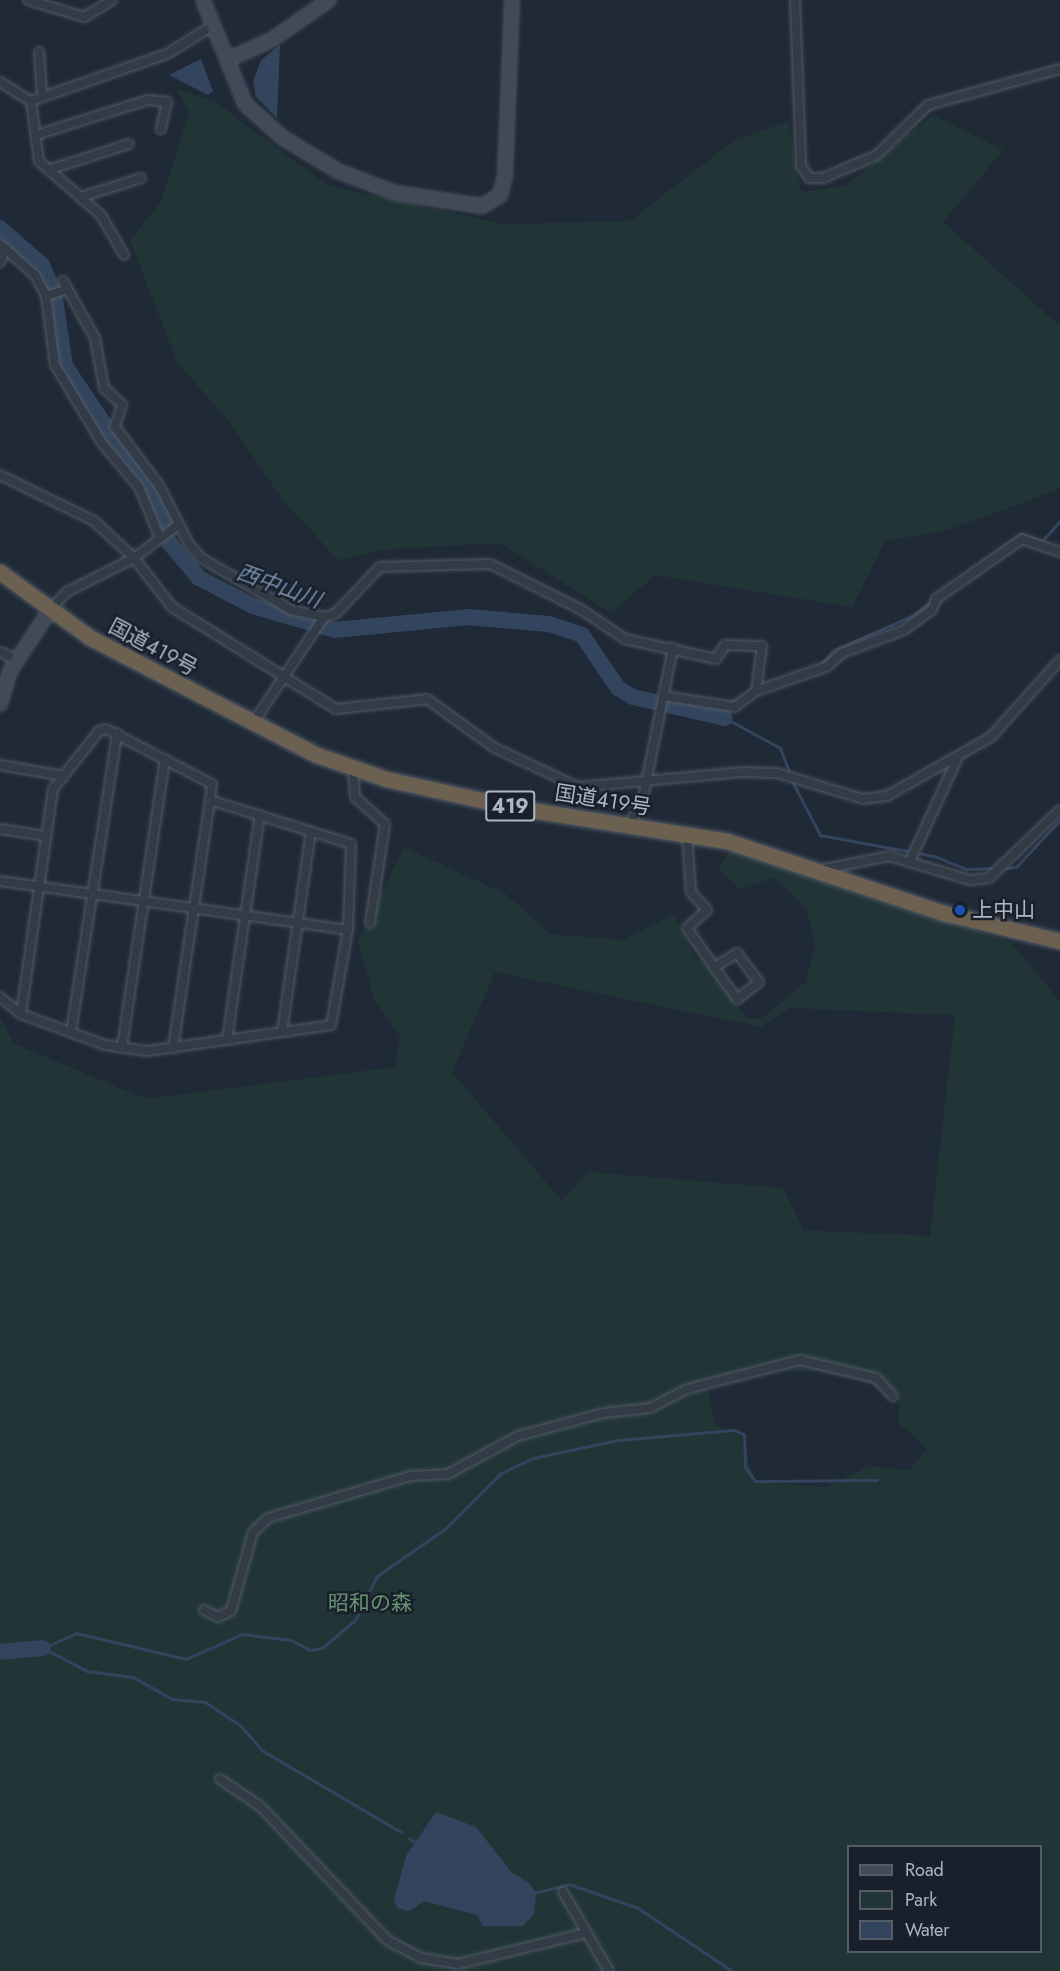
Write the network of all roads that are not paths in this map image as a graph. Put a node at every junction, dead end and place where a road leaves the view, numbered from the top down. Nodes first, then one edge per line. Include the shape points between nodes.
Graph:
1 (28, 0) edge
2 (112, 0) edge
3 (202, 0) edge
4 (329, 0) edge
5 (512, 0) edge
6 (795, 0) edge
7 (212, 26) junction
8 (39, 52) dead end
9 (229, 59) junction
10 (1060, 69) edge
11 (0, 82) edge
12 (42, 93) junction
13 (31, 101) junction
14 (161, 129) dead end
15 (36, 135) junction
16 (129, 144) dead end
17 (48, 170) junction
18 (141, 178) dead end
19 (81, 197) junction
20 (3, 246) edge
21 (124, 255) dead end
22 (0, 262) edge
23 (47, 296) junction
24 (0, 476) edge
25 (178, 525) junction
26 (162, 537) junction
27 (1060, 552) edge
28 (134, 558) junction
29 (0, 572) edge
30 (50, 610) junction
31 (323, 619) junction
32 (673, 648) junction
33 (0, 652) edge
34 (17, 660) junction
35 (1060, 660) edge
36 (281, 678) junction
37 (756, 691) junction
38 (663, 698) junction
39 (0, 704) edge
40 (253, 723) junction
41 (117, 734) junction
42 (958, 757) junction
43 (165, 759) junction
44 (0, 765) edge
45 (353, 766) junction
46 (64, 776) junction
47 (645, 783) junction
48 (210, 800) junction
49 (1060, 810) edge
50 (260, 815) junction
51 (630, 825) junction
52 (0, 829) edge
53 (311, 831) junction
54 (687, 834) junction
55 (46, 836) junction
56 (911, 859) junction
57 (824, 869) junction
58 (0, 880) edge
59 (41, 886) junction
60 (91, 893) junction
61 (144, 900) junction
62 (193, 908) junction
63 (244, 915) junction
64 (297, 922) junction
65 (370, 923) dead end
66 (348, 930) junction
67 (1060, 941) edge
68 (714, 967) junction
69 (0, 997) edge
70 (21, 1014) junction
71 (71, 1032) junction
72 (282, 1032) junction
73 (228, 1040) junction
74 (122, 1047) junction
75 (173, 1048) junction
76 (893, 1396) dead end
77 (204, 1610) dead end
78 (220, 1779) dead end
79 (563, 1892) dead end
80 (586, 1933) junction
81 (609, 1971) edge

1 - 2 street via 84,18
3 - 7 street
4 - 9 street via 273,39
5 - 9 street via 505,176 500,195 482,206 394,193 338,171 252,115
6 - 10 street via 801,165 809,178 841,172 877,155 928,105
7 - 9 street
7 - 12 street via 129,69
8 - 12 street
11 - 13 street
12 - 13 street
13 - 15 street
14 - 15 street via 167,102 148,100
15 - 17 street via 39,161
16 - 17 street
17 - 19 street
18 - 19 street
19 - 21 street via 114,229
20 - 22 street
20 - 23 street via 35,275
23 - 25 street via 64,287 95,338 104,388 122,405 115,427 160,487
23 - 26 street via 55,365 102,443 139,487
24 - 28 street via 72,507
25 - 26 street
25 - 31 street via 194,550 224,573 291,610
26 - 28 street
27 - 37 street via 1022,539 936,599 932,610 904,630 842,653 828,666
28 - 30 street via 68,592
28 - 36 street via 172,607 244,648
29 - 30 highway, 国道419号 / 419
30 - 34 street
30 - 40 highway, 国道419号 / 419
31 - 32 street via 348,604 373,569 469,561 505,569 625,639
31 - 36 street
32 - 37 street via 716,659 725,645 762,646
32 - 38 street
33 - 34 street
34 - 39 street
35 - 42 street via 991,737
36 - 40 street
36 - 47 street via 350,711 412,697 427,699 495,748 578,788
37 - 38 street via 735,707
38 - 47 street
40 - 45 highway, 国道419号 / 419
41 - 43 street
41 - 46 street via 99,731
41 - 60 street
42 - 47 street via 899,792 870,799 777,773 708,774
42 - 56 street
43 - 48 street via 212,783
43 - 61 street
44 - 46 street
45 - 51 highway, 国道419号 / 419 via 469,798
45 - 65 street via 358,802 385,824
46 - 55 street via 53,789
47 - 51 street
48 - 50 street
48 - 62 street
49 - 56 street via 995,876 970,880
50 - 53 street
50 - 63 street
51 - 54 highway, 国道419号 / 419
52 - 55 street
53 - 64 street
53 - 66 street via 351,844
54 - 57 highway, 国道419号 / 419
54 - 68 street via 691,892 707,910 687,928
55 - 59 street
56 - 57 street via 865,858
57 - 67 highway, 国道419号 / 419 via 954,916
58 - 59 street
59 - 60 street
59 - 70 street
60 - 61 street
60 - 71 street
61 - 62 street
61 - 74 street
62 - 63 street
62 - 75 street
63 - 64 street
63 - 73 street
64 - 66 street
64 - 72 street
66 - 72 street via 331,1025
68 - 68 street via 737,953 759,982 736,999
69 - 70 street
70 - 71 street
71 - 74 street
72 - 73 street
73 - 75 street
74 - 75 street
76 - 77 street via 876,1378 800,1360 687,1389 650,1408 604,1413 518,1436 448,1474 411,1476 268,1518 253,1532 231,1611 218,1617
78 - 80 street via 261,1807 387,1940 421,1958 458,1964
79 - 80 street
80 - 81 street

